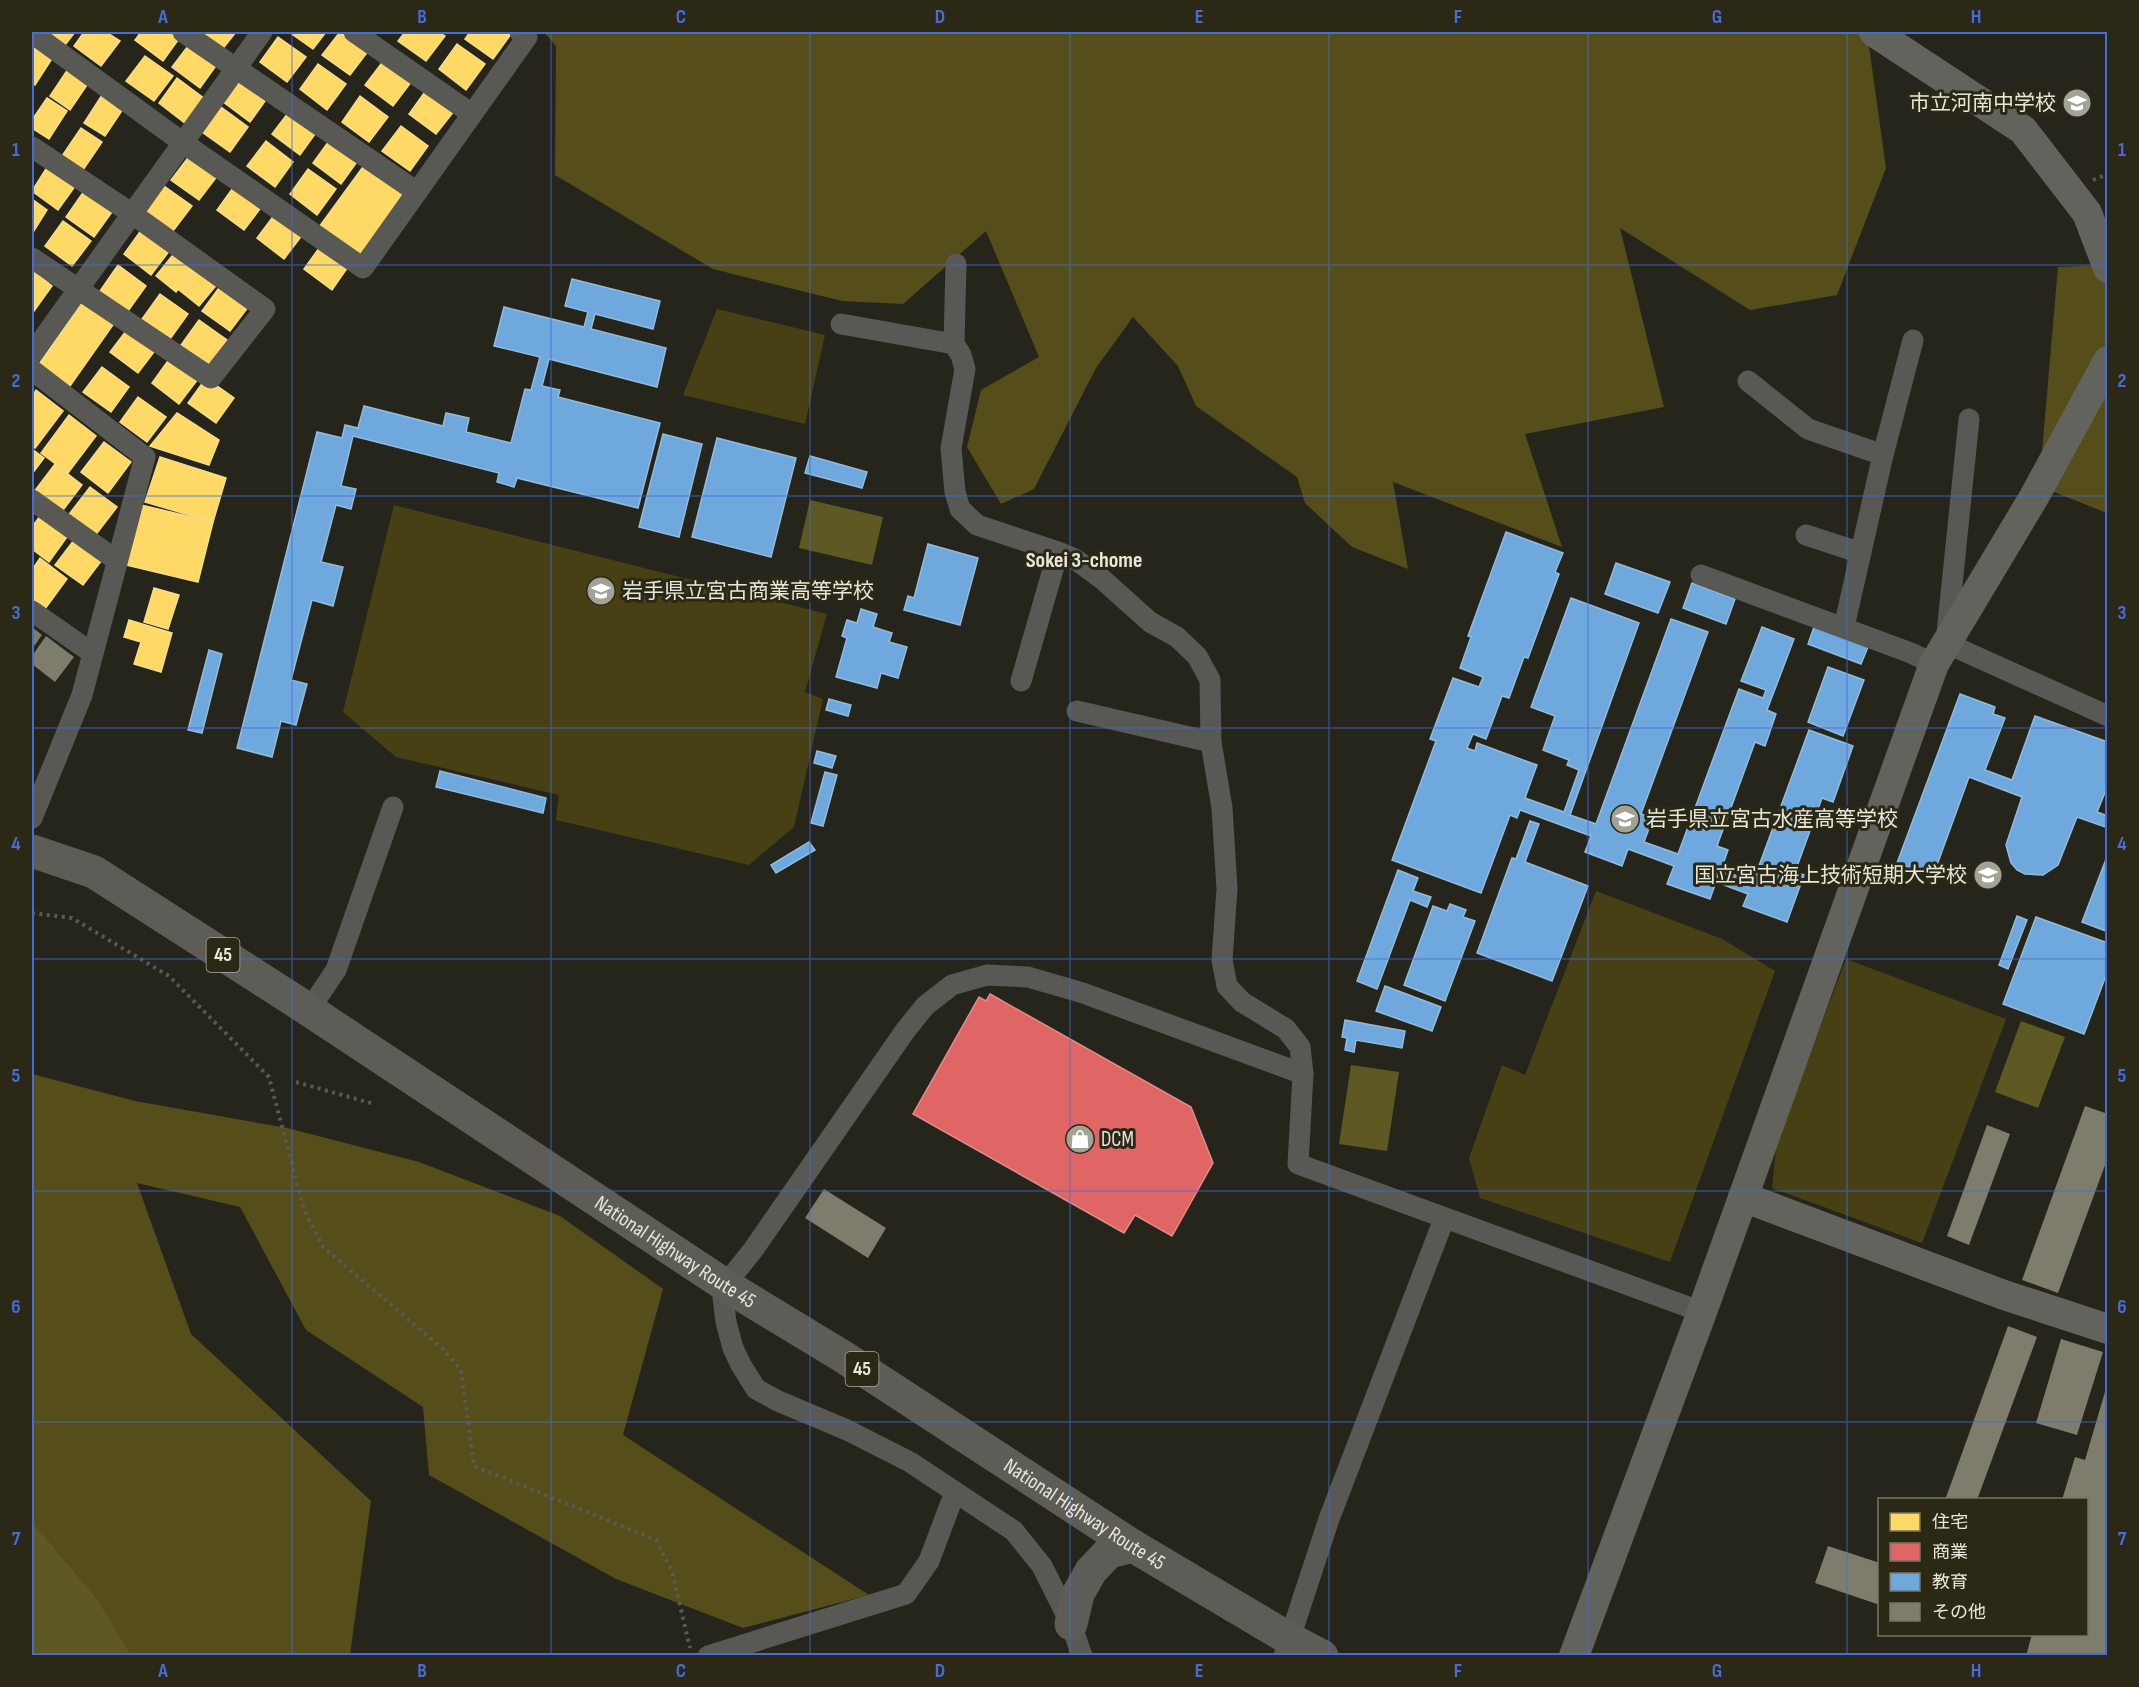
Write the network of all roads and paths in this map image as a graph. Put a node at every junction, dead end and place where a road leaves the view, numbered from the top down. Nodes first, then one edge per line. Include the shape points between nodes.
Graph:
1 (183, 32) edge
2 (262, 32) edge
3 (354, 32) edge
4 (520, 32) edge
5 (1874, 32) edge
6 (32, 33) edge
7 (235, 68) junction
8 (472, 114) junction
9 (182, 142) junction
10 (32, 147) edge
11 (417, 192) junction
12 (131, 213) junction
13 (32, 258) edge
14 (956, 264) dead end
15 (2108, 267) edge
16 (76, 289) junction
17 (841, 324) dead end
18 (1913, 340) dead end
19 (954, 344) junction
20 (32, 354) edge
21 (2108, 361) edge
22 (32, 370) edge
23 (1748, 381) dead end
24 (1969, 419) dead end
25 (1883, 455) junction
26 (32, 500) edge
27 (1806, 535) dead end
28 (1058, 552) junction
29 (1861, 553) junction
30 (116, 560) junction
31 (1701, 575) dead end
32 (32, 611) edge
33 (1844, 627) junction
34 (92, 653) junction
35 (1940, 654) junction
36 (1021, 681) dead end
37 (1077, 711) dead end
38 (2108, 716) edge
39 (1211, 742) junction
40 (393, 807) dead end
41 (32, 818) edge
42 (32, 851) edge
43 (32, 913) edge
44 (309, 1010) junction
45 (1303, 1074) junction
46 (296, 1082) dead end
47 (374, 1104) dead end
48 (1743, 1197) junction
49 (1444, 1218) junction
50 (725, 1285) junction
51 (1702, 1312) junction
52 (2108, 1329) edge
53 (955, 1492) junction
54 (1133, 1546) junction
55 (1071, 1624) junction
56 (1286, 1647) edge
57 (691, 1656) edge
58 (708, 1656) edge
59 (1082, 1656) edge
60 (1322, 1656) edge
61 (1574, 1656) edge

1 - 7 street
2 - 7 street
3 - 8 street
4 - 8 street via 527,37
5 - 15 street via 2023,130 2087,213
6 - 9 street
7 - 9 street
7 - 11 street
8 - 11 street
9 - 11 street via 363,268
9 - 12 street
10 - 12 street
12 - 16 street
12 - 16 street via 264,309 211,378
13 - 16 street
14 - 19 street
16 - 20 street
17 - 19 street
18 - 25 street
19 - 28 street via 965,369 951,448 960,509 977,525
21 - 35 street via 2034,497
22 - 30 street via 145,457
23 - 25 street via 1808,429
24 - 35 street
25 - 29 street
26 - 30 street
27 - 29 street
28 - 36 street
28 - 39 street via 1102,579 1150,622 1177,637 1197,656 1210,680
29 - 33 street
30 - 34 street
31 - 33 street
32 - 34 street
33 - 35 street via 1911,653
34 - 41 street via 82,695
35 - 38 street
35 - 48 street
37 - 39 street
39 - 45 street via 1225,846 1227,889 1222,960 1227,986 1242,1002 1286,1029 1300,1047
40 - 44 street via 336,970
42 - 44 highway, National Highway Route 45 / 45 via 94,872
43 - 57 path via 72,918 169,976 269,1077 304,1210 323,1247 442,1348 460,1370 474,1466 656,1540 672,1571
44 - 50 highway, National Highway Route 45 / 45
45 - 49 street via 1298,1164
45 - 50 street via 1083,993 1028,977 987,975 952,985 925,1006 905,1031
46 - 47 path
48 - 51 street
48 - 52 street via 2004,1295
49 - 51 street
49 - 56 street via 1329,1519
50 - 53 street via 726,1322 733,1348 756,1389 910,1462
50 - 54 highway, National Highway Route 45 / 45 via 842,1356
51 - 61 street
53 - 55 street via 1014,1531 1042,1566
53 - 58 street via 929,1561 906,1594
54 - 55 highway via 1109,1552 1091,1570 1078,1594
54 - 56 highway, National Highway Route 45 / 45
55 - 59 street
56 - 60 highway, National Highway Route 45 / 45

